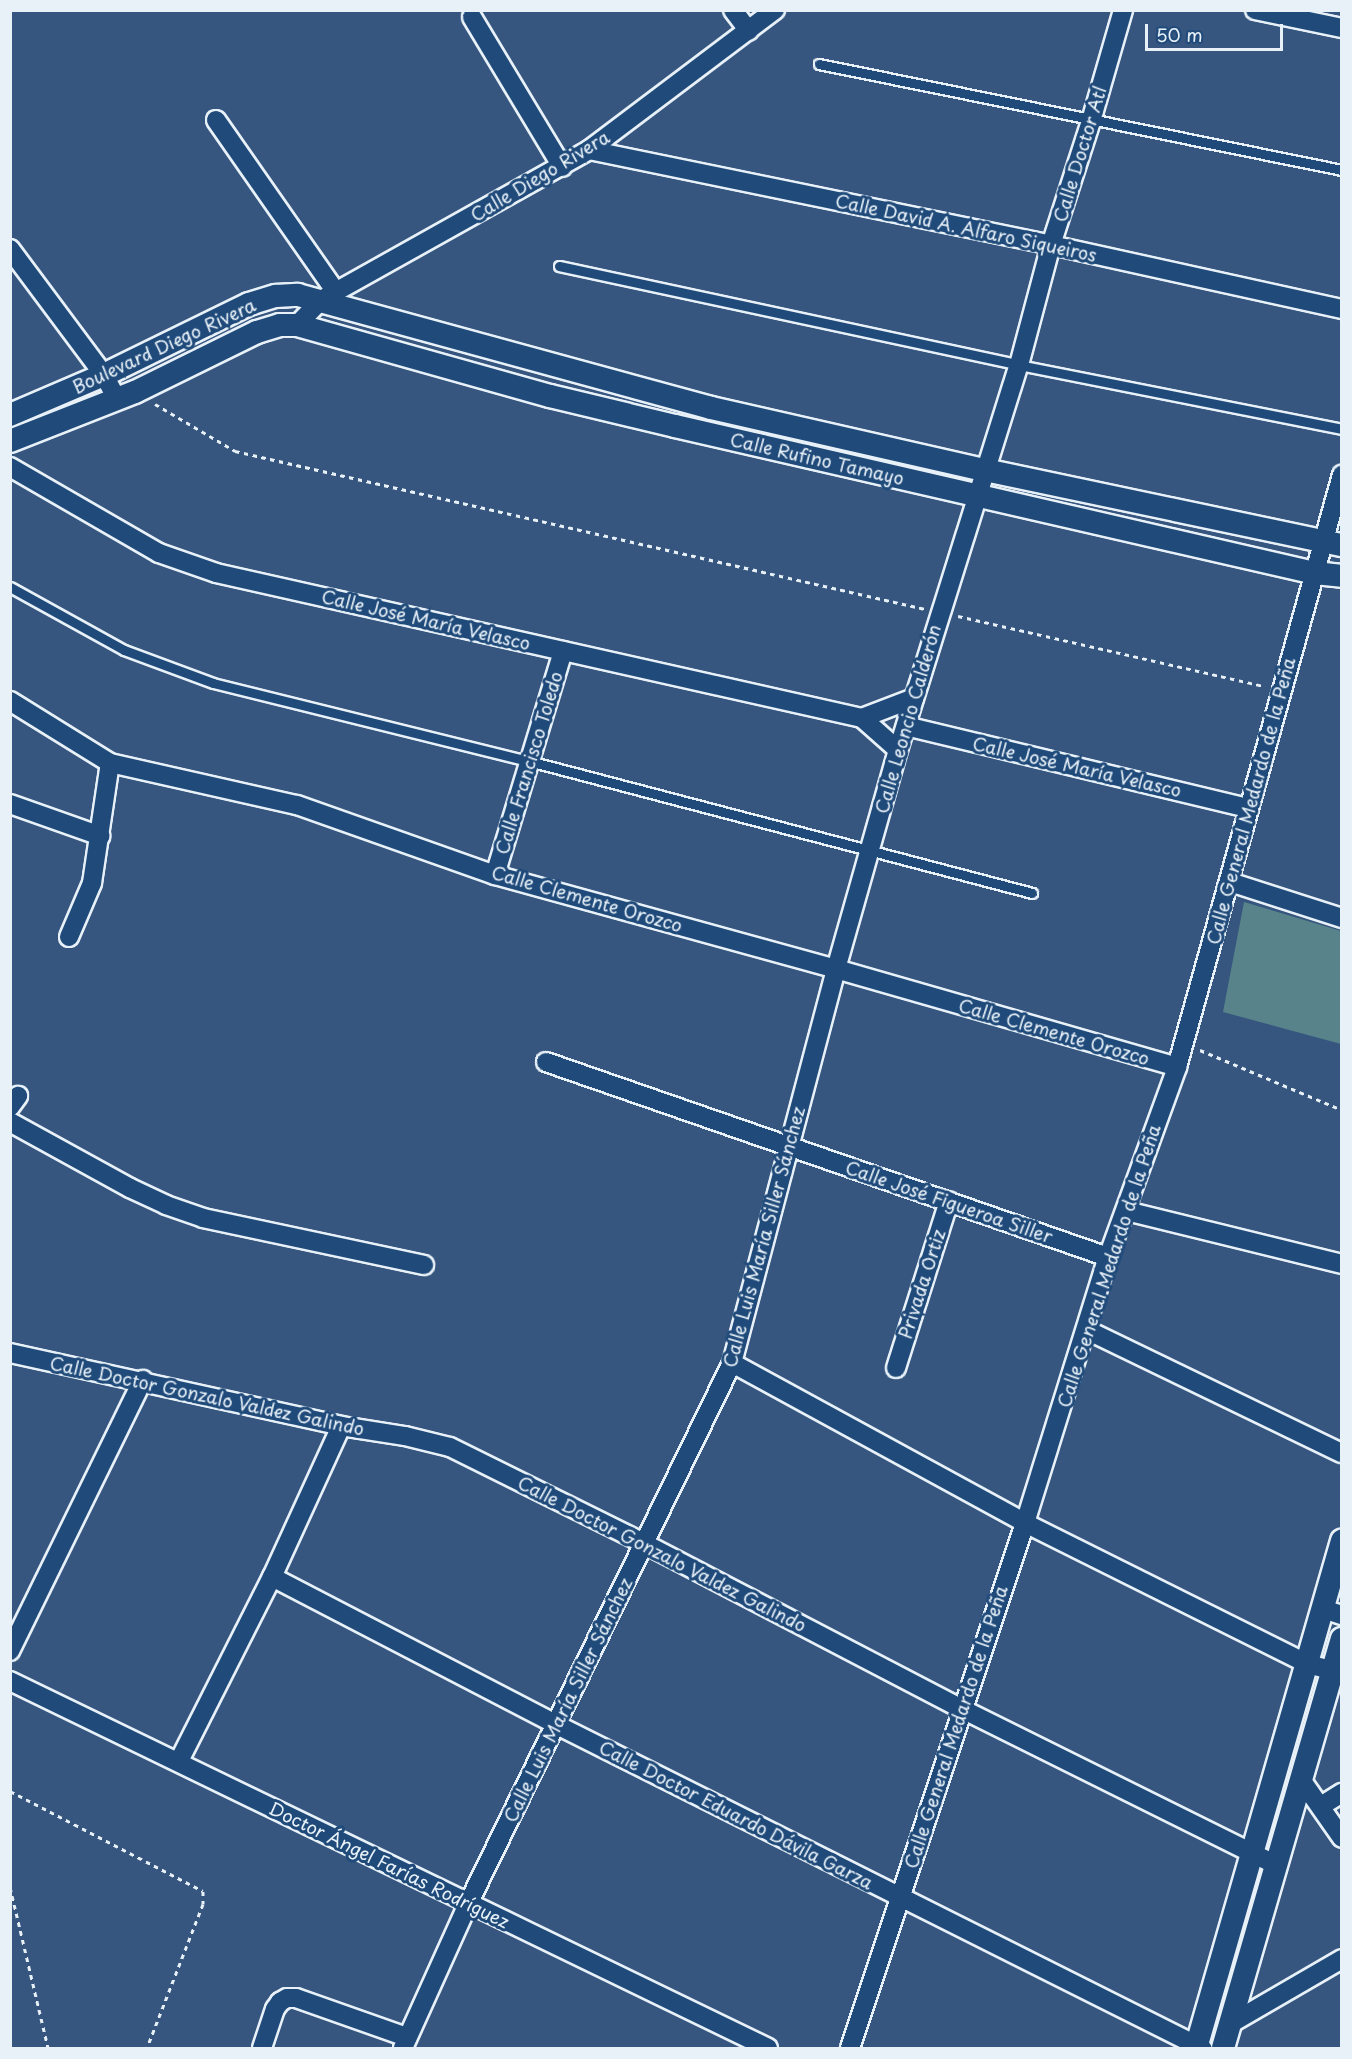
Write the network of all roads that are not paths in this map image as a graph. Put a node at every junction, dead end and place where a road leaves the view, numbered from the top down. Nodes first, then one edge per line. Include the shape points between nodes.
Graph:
1 (733, 10) edge
2 (775, 10) edge
3 (1123, 10) edge
4 (1255, 10) edge
5 (472, 17) dead end
6 (1341, 28) edge
7 (749, 31) junction
8 (819, 63) dead end
9 (216, 120) dead end
10 (1091, 121) junction
11 (589, 150) junction
12 (562, 167) junction
13 (1341, 170) edge
14 (1051, 245) junction
15 (10, 249) edge
16 (559, 266) dead end
17 (329, 296) junction
18 (1341, 309) edge
19 (297, 325) junction
20 (1019, 365) junction
21 (104, 375) junction
22 (126, 395) junction
23 (10, 415) edge
24 (1341, 429) edge
25 (10, 441) edge
26 (10, 467) edge
27 (985, 470) junction
28 (1341, 475) edge
29 (976, 496) junction
30 (1333, 544) edge
31 (1315, 573) junction
32 (1341, 576) edge
33 (10, 587) edge
34 (562, 651) junction
35 (914, 698) junction
36 (10, 701) edge
37 (862, 718) junction
38 (906, 726) junction
39 (898, 750) junction
40 (529, 760) junction
41 (110, 763) junction
42 (10, 804) edge
43 (1248, 808) junction
44 (101, 836) junction
45 (871, 849) junction
46 (495, 875) junction
47 (1230, 882) junction
48 (1032, 893) dead end
49 (1341, 918) edge
50 (69, 938) dead end
51 (836, 969) junction
52 (546, 1062) dead end
53 (1177, 1067) junction
54 (10, 1122) edge
55 (789, 1148) junction
56 (949, 1201) junction
57 (1126, 1211) junction
58 (1108, 1257) junction
59 (1341, 1264) edge
60 (424, 1265) dead end
61 (1087, 1330) junction
62 (10, 1353) edge
63 (732, 1363) junction
64 (896, 1368) dead end
65 (143, 1380) junction
66 (341, 1426) junction
67 (1341, 1453) edge
68 (1024, 1523) junction
69 (1341, 1541) edge
70 (645, 1544) junction
71 (272, 1577) junction
72 (1332, 1612) edge
73 (1341, 1640) edge
74 (10, 1651) edge
75 (1308, 1664) junction
76 (1331, 1670) junction
77 (10, 1681) edge
78 (962, 1708) junction
79 (555, 1724) junction
80 (179, 1761) junction
81 (1300, 1778) junction
82 (1341, 1793) edge
83 (1321, 1806) junction
84 (1341, 1838) edge
85 (1251, 1854) junction
86 (1276, 1865) junction
87 (900, 1898) junction
88 (468, 1904) junction
89 (1341, 1959) edge
90 (1230, 2024) junction
91 (405, 2043) edge
92 (1198, 2048) edge
93 (262, 2049) edge
94 (768, 2049) edge
95 (850, 2049) edge
96 (1223, 2049) edge

1 - 7 street
2 - 7 street, Calle Diego Rivera
3 - 10 street, Calle Doctor Atl
4 - 6 street
5 - 12 street
7 - 11 street, Calle Diego Rivera
8 - 10 lane
9 - 17 street
10 - 13 lane
10 - 14 street, Calle Doctor Atl
11 - 12 street, Calle Diego Rivera
11 - 14 street, Calle David A. Alfaro Siqueiros
12 - 17 street, Calle Diego Rivera
14 - 18 street, Calle David A. Alfaro Siqueiros
14 - 20 street, Calle Doctor Atl
15 - 21 street
16 - 20 lane
17 - 19 street, Calle Diego Rivera
17 - 21 street, Boulevard Diego Rivera via 276,296 249,304
17 - 27 street, Calle Rufino Tamayo via 711,408
19 - 22 street, Boulevard Diego Rivera via 257,332
19 - 29 street, Calle Rufino Tamayo via 550,396
20 - 24 lane
20 - 27 street, Calle Doctor Atl
21 - 22 street
21 - 23 street, Boulevard Diego Rivera
22 - 25 street, Boulevard Diego Rivera
26 - 34 street, Calle José María Velasco via 159,553 216,573
27 - 29 street, Calle Leoncio Calderón
27 - 30 street, Calle Rufino Tamayo
28 - 30 street, Calle General Medardo de la Peña
29 - 31 street, Calle Rufino Tamayo
29 - 35 street, Calle Leoncio Calderón
30 - 31 street, Calle General Medardo de la Peña
31 - 32 street, Calle Rufino Tamayo
31 - 43 street, Calle General Medardo de la Peña
33 - 40 lane via 124,650 213,683
34 - 37 street, Calle José María Velasco
34 - 40 street, Calle Francisco Toledo
35 - 37 street
35 - 38 street, Calle Leoncio Calderón
36 - 41 street, Calle Clemente Orozco
37 - 39 street, Calle José María Velasco
38 - 39 street, Calle Leoncio Calderón
38 - 43 street, Calle José María Velasco
39 - 45 street, Calle Leoncio Calderón
40 - 45 lane
40 - 46 street, Calle Francisco Toledo
41 - 44 street
41 - 46 street, Calle Clemente Orozco via 297,805
42 - 44 street
43 - 47 street, Calle General Medardo de la Peña
44 - 50 street via 92,883
45 - 48 lane
45 - 51 street, Calle Leoncio Calderón
46 - 51 street, Calle Clemente Orozco
47 - 49 street
47 - 53 street, Calle General Medardo de la Peña
51 - 53 street, Calle Clemente Orozco
51 - 55 street, Calle Luis María Siller Sánchez
52 - 55 street, Calle José Figueroa Siller
53 - 57 street, Calle General Medardo de la Peña
54 - 60 street via 130,1188 203,1218
55 - 56 street, Calle José Figueroa Siller
55 - 63 street, Calle Luis María Siller Sánchez
56 - 58 street, Calle José Figueroa Siller
56 - 64 street, Privada Ortiz
57 - 58 street, Calle General Medardo de la Peña
57 - 59 street
58 - 61 street, Calle General Medardo de la Peña
61 - 67 street
61 - 68 street, Calle General Medardo de la Peña
62 - 65 street, Calle Doctor Gonzalo Valdez Galindo
63 - 68 street
63 - 70 street, Calle Luis María Siller Sánchez
65 - 66 street, Calle Doctor Gonzalo Valdez Galindo
65 - 74 street
66 - 70 street, Calle Doctor Gonzalo Valdez Galindo via 450,1447
66 - 71 street
68 - 75 street
68 - 78 street, Calle General Medardo de la Peña
69 - 72 street
70 - 78 street, Calle Doctor Gonzalo Valdez Galindo
70 - 79 street, Calle Luis María Siller Sánchez
71 - 79 street, Calle Doctor Eduardo Dávila Garza
71 - 80 street
72 - 75 street
73 - 76 street
75 - 76 street
75 - 85 street
76 - 81 street
77 - 80 street, Doctor Ángel Farías Rodríguez
78 - 85 street, Calle Doctor Gonzalo Valdez Galindo
78 - 87 street, Calle General Medardo de la Peña
79 - 87 street, Calle Doctor Eduardo Dávila Garza
79 - 88 street, Calle Luis María Siller Sánchez
80 - 88 street, Doctor Ángel Farías Rodríguez
81 - 83 street
81 - 86 street
82 - 83 street
83 - 84 street
85 - 86 street, Calle Doctor Gonzalo Valdez Galindo
85 - 92 street
86 - 90 street
87 - 92 street, Calle Doctor Eduardo Dávila Garza
87 - 95 street, Calle General Medardo de la Peña
88 - 91 street, Calle Luis María Siller Sánchez
88 - 94 street, Doctor Ángel Farías Rodríguez
89 - 90 street
90 - 96 street
91 - 93 street via 288,1998 275,2009

